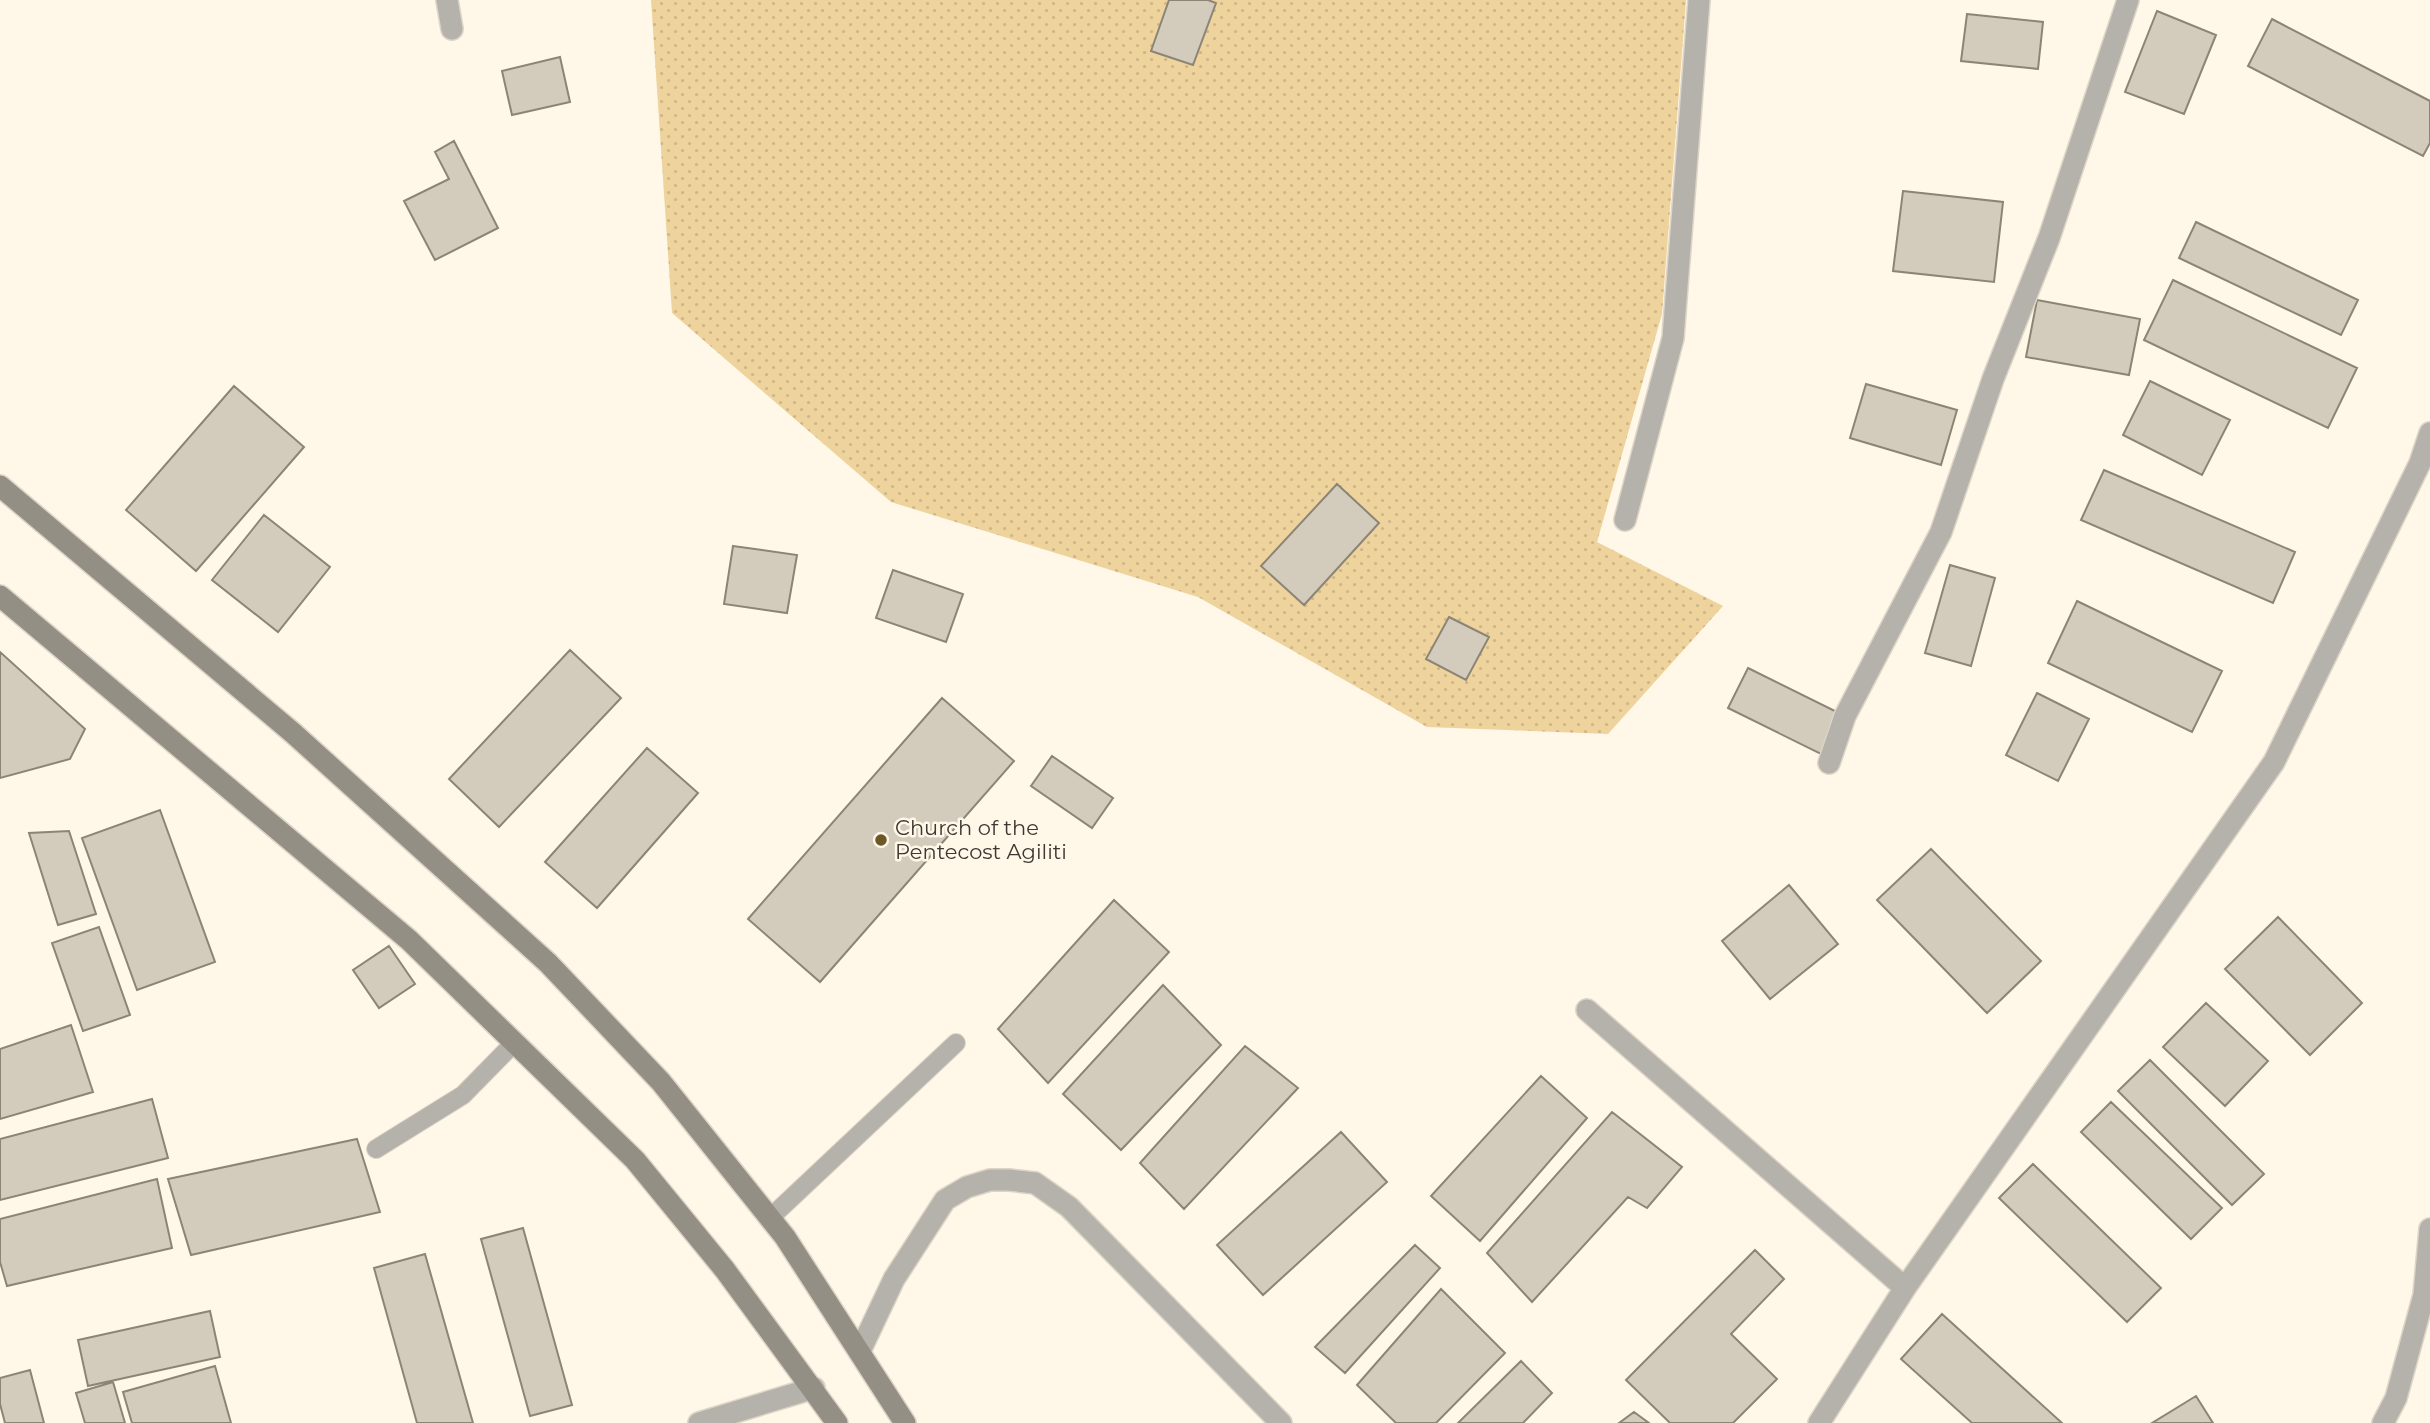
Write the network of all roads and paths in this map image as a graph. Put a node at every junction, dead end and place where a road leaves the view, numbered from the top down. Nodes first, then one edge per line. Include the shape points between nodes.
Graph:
1 (447, 0) edge
2 (1699, 0) edge
3 (2128, 0) edge
4 (452, 29) dead end
5 (2430, 433) edge
6 (0, 486) edge
7 (1625, 520) dead end
8 (0, 596) edge
9 (1829, 764) dead end
10 (1587, 1010) dead end
11 (514, 1043) junction
12 (956, 1043) dead end
13 (376, 1149) dead end
14 (770, 1218) junction
15 (2430, 1229) edge
16 (1905, 1288) junction
17 (860, 1351) junction
18 (814, 1388) junction
19 (699, 1423) edge
20 (837, 1423) edge
21 (905, 1423) edge
22 (1281, 1423) edge
23 (1819, 1423) edge
24 (2383, 1423) edge

1 - 4 street
2 - 7 street via 1673,338
3 - 9 street via 2049,238 1993,379 1941,532 1845,716
5 - 16 street via 2420,463 2274,762
6 - 14 street via 293,733 548,963 661,1082
8 - 11 street via 409,940
10 - 16 street
11 - 13 lane via 463,1095
11 - 18 street via 635,1160
12 - 14 lane
14 - 17 street
15 - 24 street via 2424,1295 2396,1398
16 - 23 street
17 - 21 street
17 - 22 street via 894,1279 945,1200 989,1180 1035,1184 1069,1207
18 - 19 street
18 - 20 street

